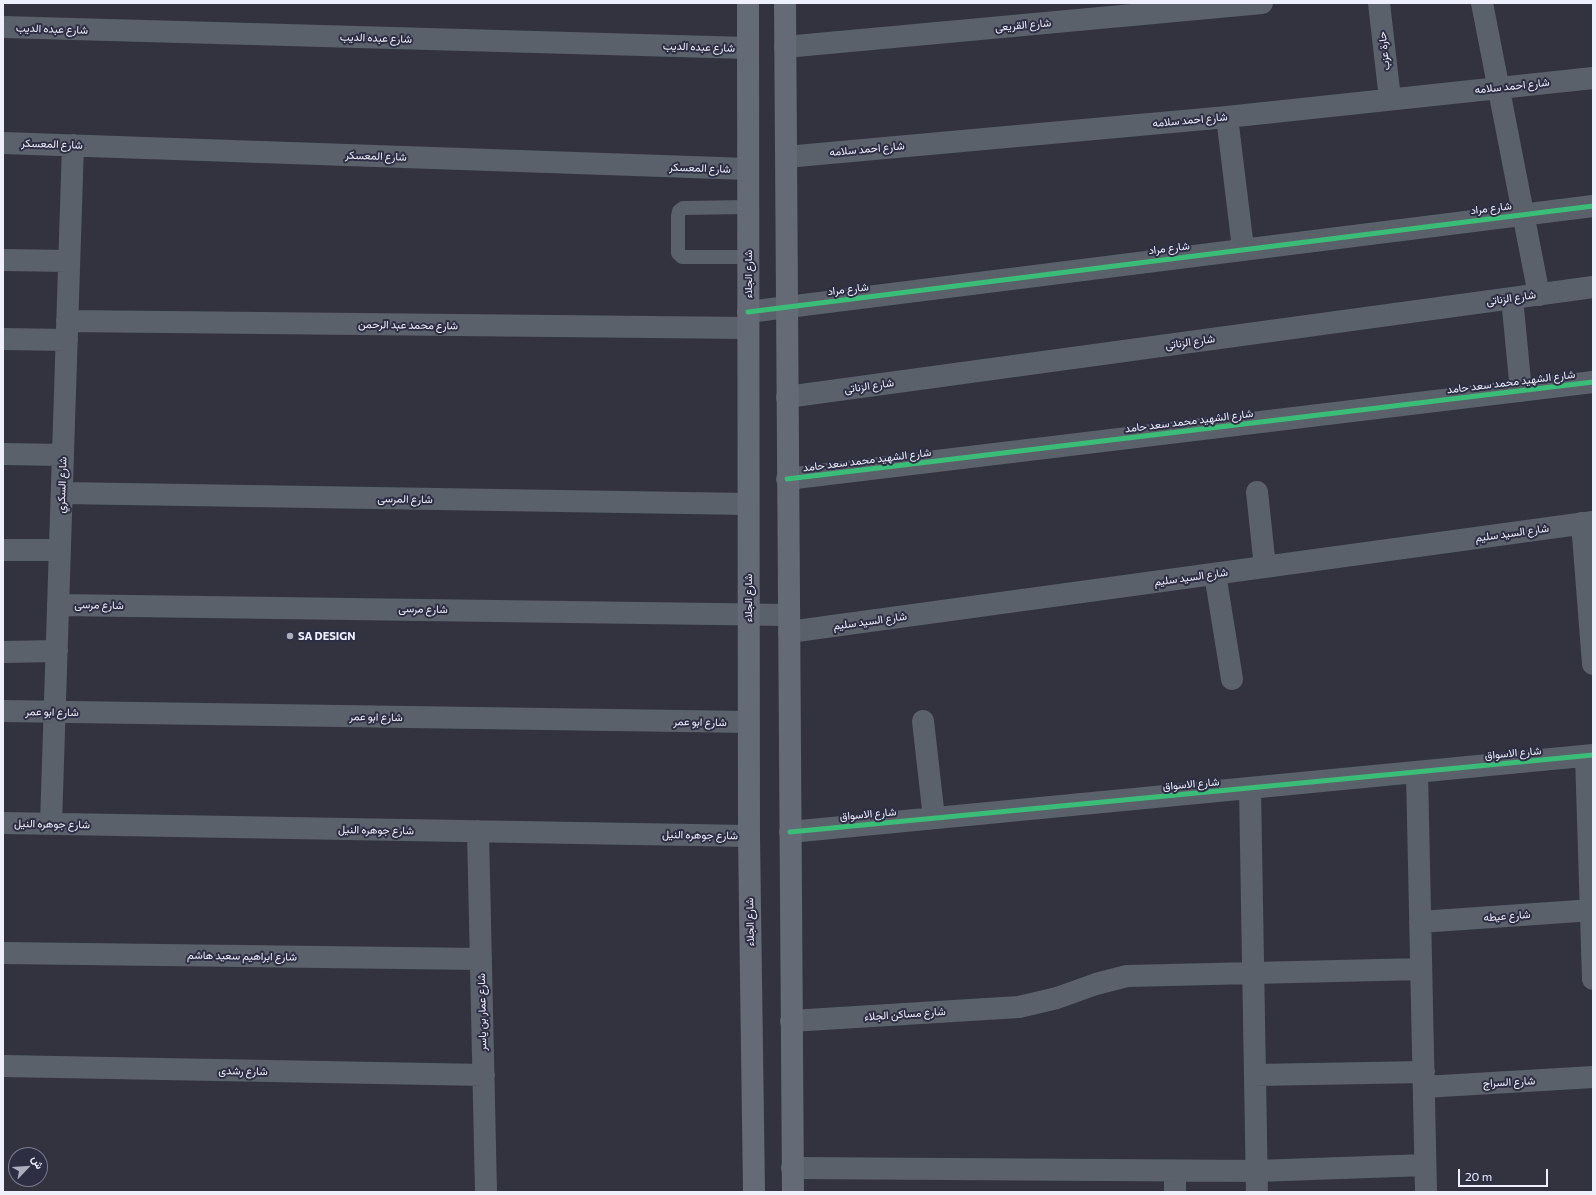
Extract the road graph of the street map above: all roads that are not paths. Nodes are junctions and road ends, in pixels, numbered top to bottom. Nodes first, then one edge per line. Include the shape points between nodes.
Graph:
1 (748, 3) edge
2 (785, 3) edge
3 (1262, 3) edge
4 (1379, 3) edge
5 (1482, 3) edge
6 (3, 27) edge
7 (785, 47) junction
8 (748, 48) junction
9 (1593, 78) edge
10 (1498, 88) junction
11 (1390, 99) junction
12 (1227, 117) junction
13 (3, 143) edge
14 (72, 145) junction
15 (786, 157) junction
16 (748, 169) junction
17 (1593, 206) edge
18 (748, 207) junction
19 (1523, 214) junction
20 (1243, 248) junction
21 (748, 256) junction
22 (3, 260) edge
23 (69, 261) junction
24 (1593, 287) edge
25 (1539, 295) junction
26 (1512, 298) junction
27 (786, 307) junction
28 (748, 320) junction
29 (67, 331) junction
30 (3, 339) edge
31 (1593, 382) edge
32 (1521, 391) junction
33 (787, 397) junction
34 (3, 454) edge
35 (63, 455) junction
36 (787, 479) junction
37 (1257, 492) dead end
38 (62, 493) junction
39 (748, 504) junction
40 (1587, 522) edge
41 (3, 550) edge
42 (60, 550) junction
43 (1265, 567) junction
44 (1215, 574) junction
45 (58, 604) junction
46 (748, 614) junction
47 (789, 623) junction
48 (3, 652) edge
49 (57, 652) junction
50 (1593, 664) edge
51 (1232, 679) dead end
52 (3, 711) edge
53 (55, 712) junction
54 (923, 721) dead end
55 (748, 722) junction
56 (1590, 755) edge
57 (1417, 772) junction
58 (1250, 788) junction
59 (934, 818) junction
60 (3, 823) edge
61 (51, 824) junction
62 (478, 832) junction
63 (790, 832) junction
64 (749, 836) junction
65 (1592, 910) edge
66 (1420, 922) junction
67 (3, 953) edge
68 (481, 959) junction
69 (1421, 969) junction
70 (1253, 973) junction
71 (1593, 979) edge
72 (791, 1021) junction
73 (3, 1066) edge
74 (484, 1075) junction
75 (1255, 1075) junction
76 (1593, 1077) edge
77 (1424, 1079) junction
78 (1426, 1165) junction
79 (792, 1168) junction
80 (1175, 1171) junction
81 (1257, 1182) edge
82 (486, 1192) edge
83 (754, 1192) edge
84 (792, 1192) edge
85 (1175, 1192) edge
86 (1426, 1192) edge

1 - 8 main road, شارع الجلاء
2 - 7 main road
3 - 7 street, شارع القريعى
4 - 11 street, حارة عزب
5 - 10 street
6 - 8 street, شارع عبده الديب
7 - 15 main road
8 - 16 main road, شارع الجلاء
9 - 10 street, شارع احمد سلامه
10 - 11 street, شارع احمد سلامه
10 - 19 street
11 - 12 street, شارع احمد سلامه
12 - 15 street, شارع احمد سلامه
12 - 20 street
13 - 14 street, شارع المعسكر
14 - 16 street, شارع المعسكر
14 - 23 street, شارع السكري
15 - 27 main road
16 - 18 main road, شارع الجلاء
17 - 19 street, شارع مراد
18 - 21 main road, شارع الجلاء
18 - 21 lane via 683,208 678,216 678,253 682,256
19 - 20 street, شارع مراد
19 - 25 street
20 - 27 street, شارع مراد
21 - 28 main road, شارع الجلاء
22 - 23 street
23 - 29 street, شارع السكري
24 - 25 street, شارع الزناتى
25 - 26 street, شارع الزناتى
26 - 32 street
26 - 33 street, شارع الزناتى
27 - 28 street, شارع مراد
27 - 33 main road
28 - 29 street, شارع محمد عبد الرحمن
28 - 39 main road, شارع الجلاء
29 - 30 street, شارع محمد عبد الرحمن
29 - 35 street, شارع السكري
31 - 32 street, شارع الشهيد محمد سعد حامد
32 - 36 street, شارع الشهيد محمد سعد حامد
33 - 36 main road
34 - 35 street
35 - 38 street, شارع السكري
36 - 47 main road
37 - 43 street
38 - 39 street, شارع المرسى
38 - 42 street, شارع السكري
39 - 46 main road, شارع الجلاء
40 - 43 street, شارع السيد سليم
40 - 50 street
41 - 42 street
42 - 45 street, شارع السكري
43 - 44 street, شارع السيد سليم
44 - 47 street, شارع السيد سليم
44 - 51 street
45 - 46 street, شارع مرسى
45 - 49 street, شارع السكري
46 - 47 street, شارع مرسى
46 - 55 main road, شارع الجلاء
47 - 63 main road
48 - 49 street
49 - 53 street, شارع السكري
52 - 53 street, شارع ابو عمر
53 - 55 street, شارع ابو عمر
53 - 61 street, شارع السكري
54 - 59 street
55 - 64 main road, شارع الجلاء
56 - 57 street, شارع الاسواق
56 - 65 street
57 - 58 street, شارع الاسواق
57 - 66 street
58 - 59 street, شارع الاسواق
58 - 70 street
59 - 63 street, شارع الاسواق
60 - 61 street, شارع جوهره النيل
61 - 62 street, شارع جوهره النيل
62 - 64 street, شارع جوهره النيل
62 - 68 street, شارع عمار بن ياسر
63 - 72 main road
64 - 83 main road, شارع الجلاء
65 - 66 street, شارع عيطه
65 - 71 street
66 - 69 street
67 - 68 street, شارع ابراهيم سعيد هاشم
68 - 74 street, شارع عمار بن ياسر
69 - 70 street, شارع مساكن الجلاء
69 - 77 street
70 - 72 street, شارع مساكن الجلاء via 1127,976 1019,1007
70 - 75 street
72 - 79 main road
73 - 74 street, شارع رشدى
74 - 82 street, شارع عمار بن ياسر
75 - 77 street, شارع السراج
75 - 81 street
76 - 77 street, شارع السراج
77 - 78 street
78 - 81 street
78 - 86 street
79 - 80 street
79 - 84 main road
80 - 81 street
80 - 85 street

